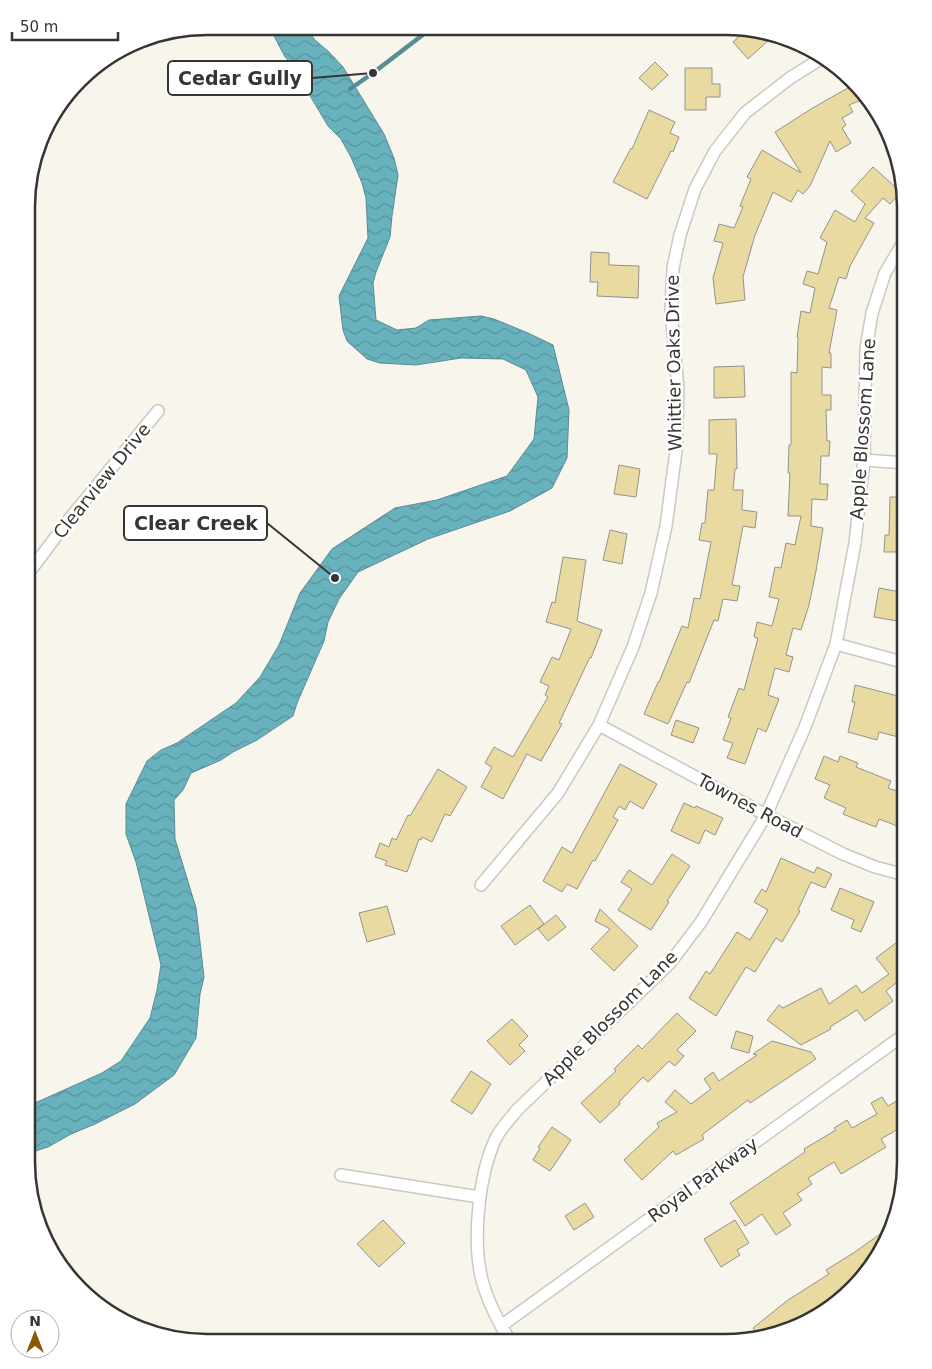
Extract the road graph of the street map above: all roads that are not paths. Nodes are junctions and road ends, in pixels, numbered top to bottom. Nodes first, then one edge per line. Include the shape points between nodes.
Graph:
1 (816, 62) edge
2 (897, 253) edge
3 (158, 411) dead end
4 (864, 460) junction
5 (897, 462) edge
6 (35, 564) edge
7 (836, 644) junction
8 (897, 661) edge
9 (600, 725) junction
10 (766, 815) junction
11 (897, 873) edge
12 (482, 886) dead end
13 (897, 1040) edge
14 (341, 1175) dead end
15 (479, 1197) junction
16 (501, 1326) junction
17 (506, 1334) edge

1 - 9 street, Whittier Oaks Drive via 745,113 715,151 695,189 680,235 673,268 671,311 678,389 676,450 666,526 651,593 633,647
2 - 4 street, Apple Blossom Lane via 885,273 872,313 866,349
3 - 6 street, Clearview Drive
4 - 5 street
4 - 7 street, Apple Blossom Lane via 855,543
7 - 8 street
7 - 10 street, Apple Blossom Lane via 805,727
9 - 10 street, Townes Road
9 - 12 street, Whittier Oaks Drive via 558,793
10 - 11 street, Townes Road via 843,854
10 - 15 street, Apple Blossom Lane via 700,922 670,963 517,1110 497,1137 485,1168
13 - 16 street, Royal Parkway
14 - 15 street
15 - 16 street, Apple Blossom Lane via 478,1253 484,1287
16 - 17 street, Apple Blossom Lane

